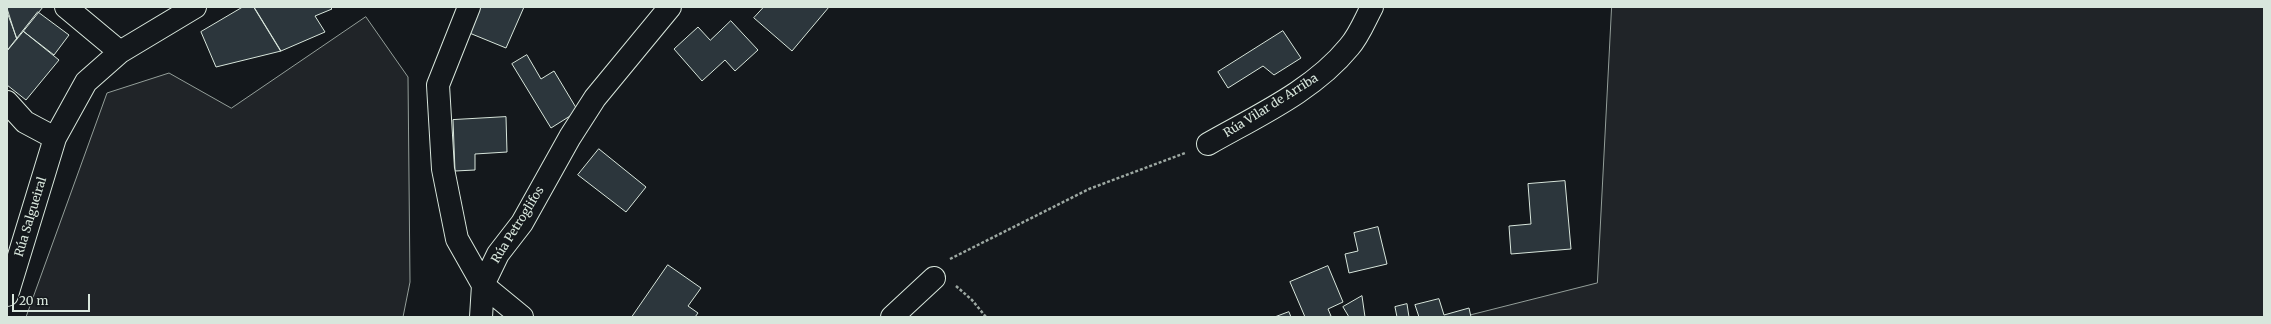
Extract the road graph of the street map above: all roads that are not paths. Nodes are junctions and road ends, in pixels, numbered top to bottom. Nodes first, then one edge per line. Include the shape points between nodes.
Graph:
1 (66, 7) edge
2 (195, 7) edge
3 (469, 7) edge
4 (670, 7) edge
5 (1372, 7) edge
6 (120, 52) junction
7 (7, 102) edge
8 (55, 138) junction
9 (1208, 144) road end
10 (934, 278) road end
11 (483, 285) junction
12 (7, 295) edge
13 (480, 317) edge
14 (522, 317) edge
15 (892, 317) edge

1 - 6 street
2 - 6 street, Rúa Salgueiral
3 - 11 street, Rúa Petroglifos via 438,85 443,169 457,239
4 - 11 street, Rúa Petroglifos via 595,98 522,223 498,254
5 - 9 street, Rúa Vilar de Arriba via 1350,47 1318,78
6 - 8 street, Rúa Salgueiral via 86,82
7 - 8 street via 25,122
8 - 12 street, Rúa Salgueiral
10 - 15 street
11 - 13 street
11 - 14 street

